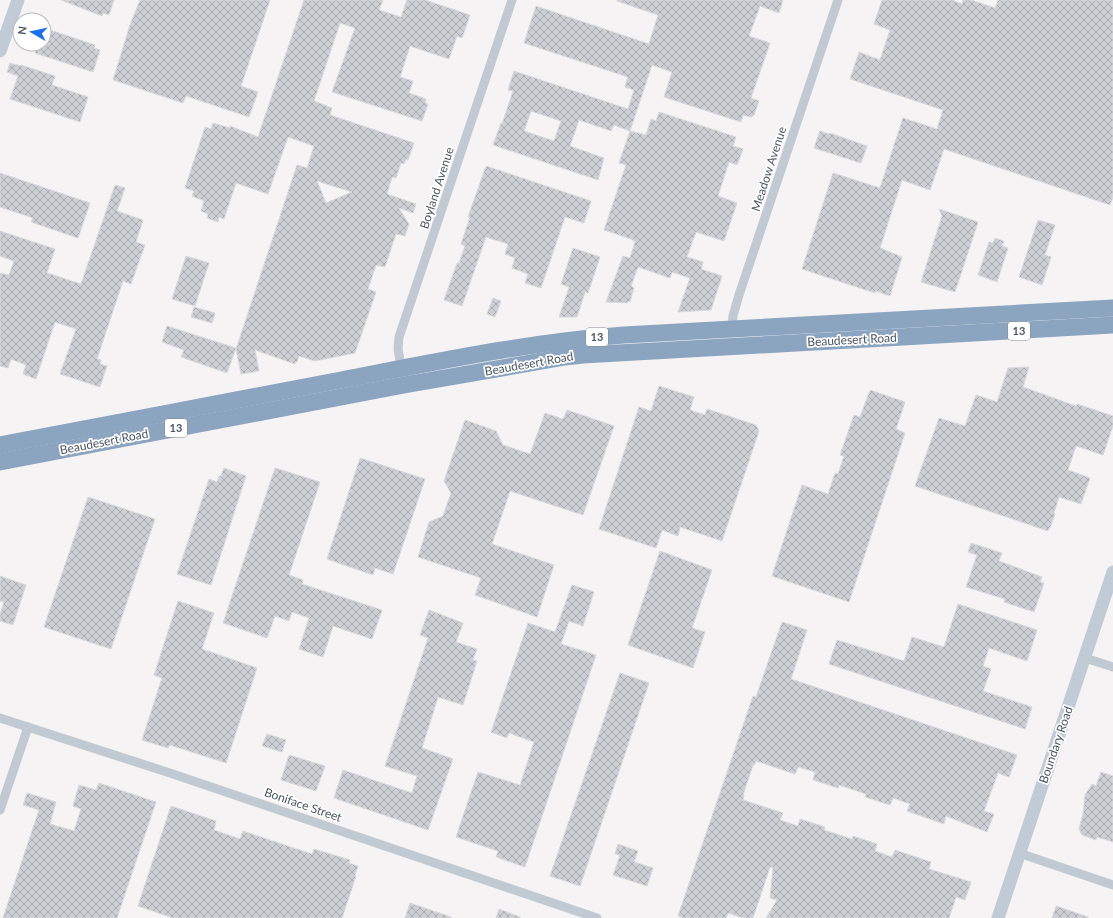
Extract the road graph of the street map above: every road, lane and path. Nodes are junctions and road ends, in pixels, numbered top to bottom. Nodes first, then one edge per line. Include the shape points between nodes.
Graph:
1 (18, 0) edge
2 (512, 0) edge
3 (838, 0) edge
4 (0, 51) edge
5 (1113, 308) edge
6 (1113, 326) edge
7 (732, 329) junction
8 (730, 346) junction
9 (403, 377) junction
10 (0, 445) edge
11 (0, 462) edge
12 (1113, 572) edge
13 (1085, 658) junction
14 (1113, 667) edge
15 (0, 718) edge
16 (28, 727) junction
17 (0, 810) edge
18 (1019, 853) junction
19 (1113, 885) edge
20 (597, 918) edge
21 (998, 918) edge

1 - 4 main road
2 - 9 street, Boyland Avenue via 399,337 398,349
3 - 7 street, Meadow Avenue via 739,295
5 - 7 highway, Beaudesert Road / 13
6 - 8 highway, Beaudesert Road / 13
7 - 8 street, Meadow Avenue
7 - 9 highway, Beaudesert Road / 13 via 624,335 538,344
8 - 9 highway, Beaudesert Road / 13 via 565,357
9 - 10 highway, Beaudesert Road / 13
9 - 11 highway, Beaudesert Road / 13
12 - 13 main road, Boundary Road
13 - 14 street
13 - 18 main road, Boundary Road
15 - 16 street, Boniface Street
16 - 17 street
16 - 20 street, Boniface Street
18 - 19 street
18 - 21 main road, Boundary Road

